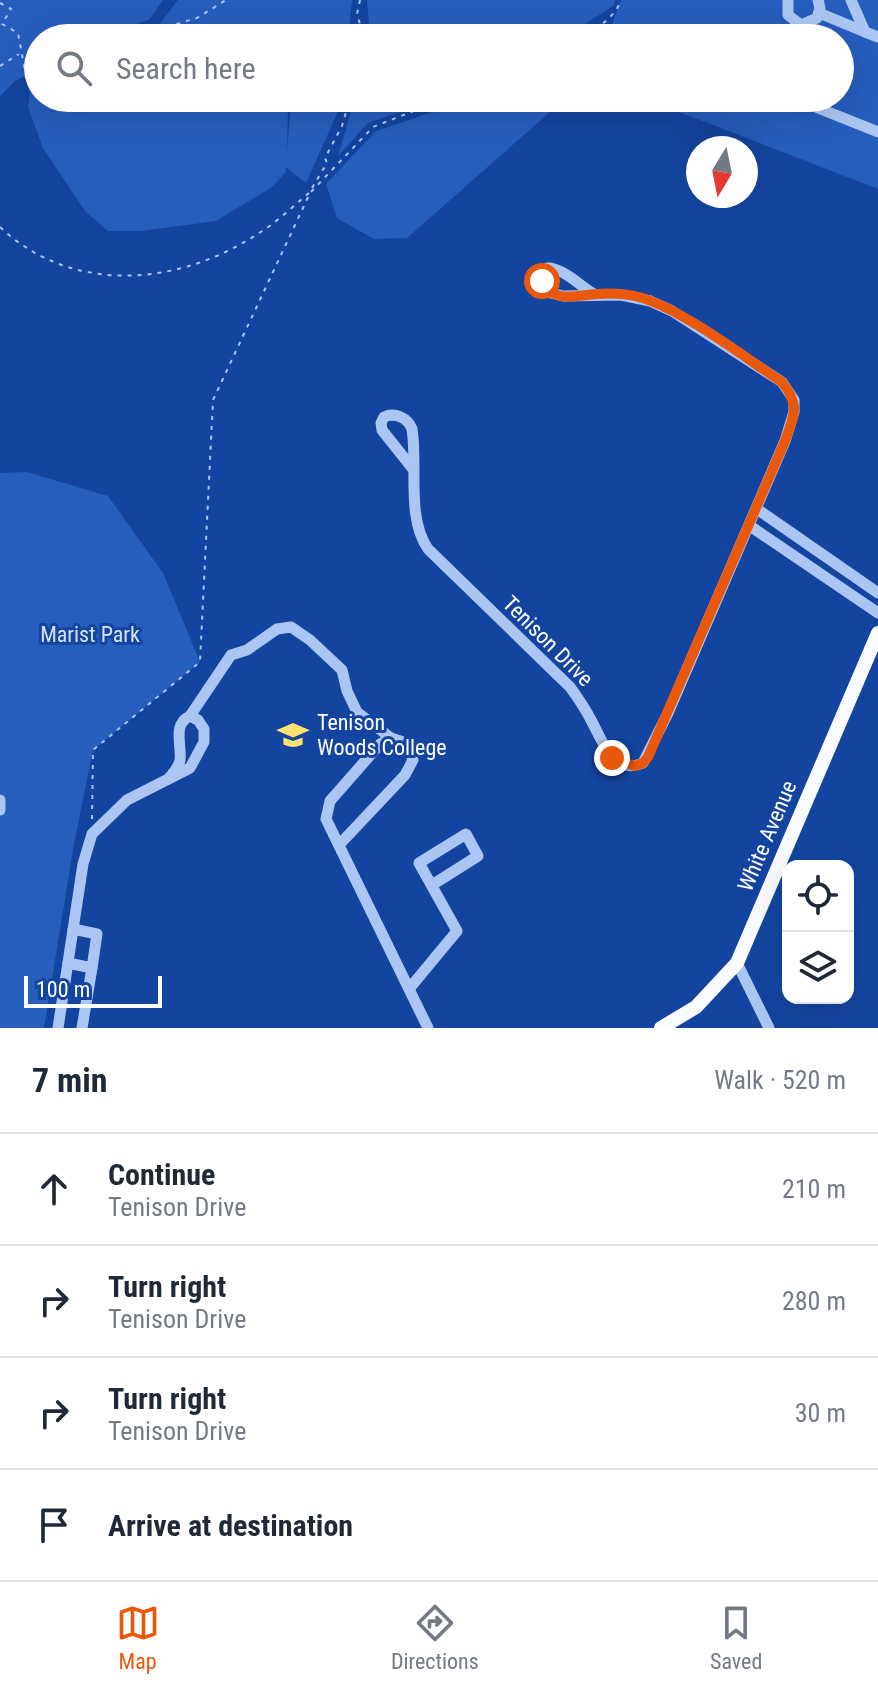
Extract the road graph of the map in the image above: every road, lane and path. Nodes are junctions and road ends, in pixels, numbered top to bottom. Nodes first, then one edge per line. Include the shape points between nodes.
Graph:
1 (226, 0) edge
2 (360, 0) edge
3 (621, 0) edge
4 (788, 0) edge
5 (818, 0) edge
6 (851, 0) edge
7 (0, 3) edge
8 (819, 13) junction
9 (796, 23) joint
10 (177, 24) edge
11 (360, 24) edge
12 (600, 24) edge
13 (846, 24) edge
14 (854, 27) edge
15 (865, 32) junction
16 (878, 37) edge
17 (20, 54) junction
18 (0, 66) edge
19 (24, 68) edge
20 (346, 112) edge
21 (411, 112) edge
22 (828, 112) edge
23 (878, 132) edge
24 (310, 193) junction
25 (0, 227) edge
26 (594, 294) dead end
27 (413, 469) junction
28 (757, 509) junction
29 (750, 526) junction
30 (878, 593) edge
31 (878, 613) edge
32 (878, 633) edge
33 (190, 716) junction
34 (391, 738) junction
35 (169, 778) junction
36 (0, 800) edge
37 (0, 810) edge
38 (92, 834) junction
39 (339, 845) junction
40 (432, 885) junction
41 (73, 929) junction
42 (68, 963) junction
43 (737, 963) junction
44 (92, 968) junction
45 (409, 989) junction
46 (58, 1028) edge
47 (82, 1028) edge
48 (428, 1028) edge
49 (661, 1028) edge
50 (769, 1028) edge

1 - 10 path
2 - 11 path
3 - 12 path
4 - 9 street via 788,15
5 - 8 street
6 - 15 street
7 - 17 path via 11,9 2,24 18,33
8 - 9 street via 812,22
8 - 13 street
14 - 15 street
15 - 16 street
17 - 18 path
17 - 19 path
20 - 24 path
21 - 24 path via 373,127
22 - 23 street
24 - 25 path via 256,236 192,267 153,274 116,276 56,265
24 - 38 path via 213,400 200,662 93,750
26 - 28 street, Tenison Drive via 636,296 672,311 790,392 791,423
27 - 27 street, Tenison Drive via 382,430 384,417 394,415 410,424
27 - 29 street, Tenison Drive via 417,519 428,549 570,687 608,752 627,765 648,757
28 - 29 street, Tenison Drive
28 - 30 street
29 - 31 street
32 - 43 main road, White Avenue
33 - 34 street via 231,655 277,629 291,627 342,670 357,712
33 - 35 street via 179,726 180,764
33 - 35 street via 204,729 204,742 190,768
34 - 39 street via 330,801 326,819
34 - 39 street via 406,743 413,760
35 - 38 street via 127,800
36 - 37 street
38 - 41 street
39 - 45 street
40 - 40 street via 419,863 466,834 478,856
40 - 45 street via 457,931
41 - 42 street
41 - 44 street via 97,934
42 - 44 street
42 - 46 street
43 - 49 main road, White Avenue via 696,1007
43 - 50 street
44 - 47 street
45 - 48 street

